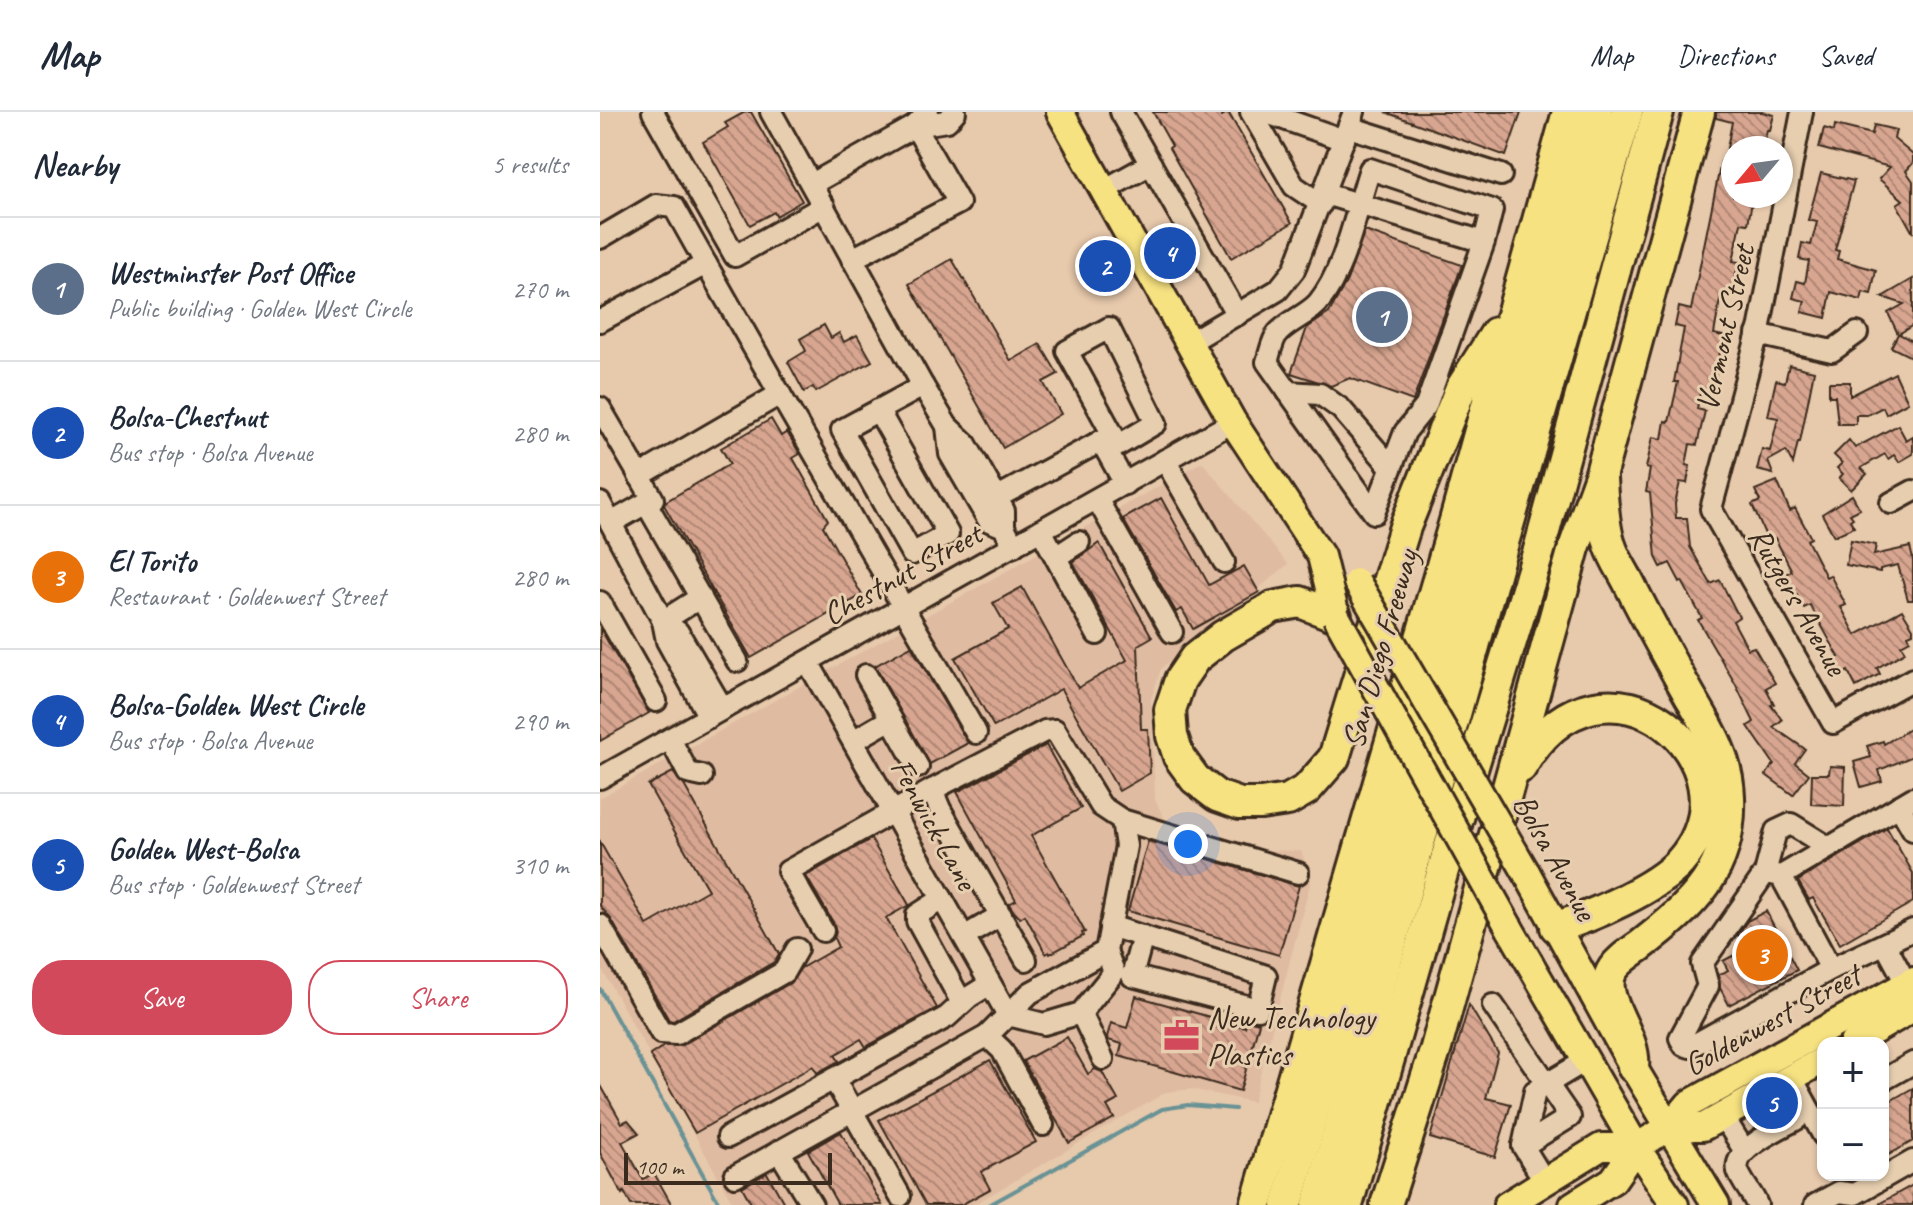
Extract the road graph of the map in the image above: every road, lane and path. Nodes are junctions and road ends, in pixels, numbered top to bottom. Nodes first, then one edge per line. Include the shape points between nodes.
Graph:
1 (653, 112) edge
2 (771, 112) edge
3 (955, 112) edge
4 (1060, 112) edge
5 (1121, 112) edge
6 (1251, 112) edge
7 (1264, 112) edge
8 (1568, 112) edge
9 (1597, 112) edge
10 (1627, 112) edge
11 (1658, 112) edge
12 (1699, 112) edge
13 (1802, 112) edge
14 (922, 119) edge
15 (1349, 126) edge
16 (1151, 164) junction
17 (1501, 175) dead end
18 (812, 184) junction
19 (1104, 190) junction
20 (1323, 199) junction
21 (1358, 204) junction
22 (824, 206) junction
23 (600, 238) edge
24 (1484, 242) junction
25 (852, 259) junction
26 (706, 264) junction
27 (1258, 302) junction
28 (1512, 308) junction
29 (1237, 315) junction
30 (600, 321) edge
31 (1857, 333) dead end
32 (1276, 334) junction
33 (1757, 334) junction
34 (1190, 342) junction
35 (923, 386) junction
36 (1288, 392) junction
37 (780, 394) junction
38 (600, 408) edge
39 (878, 410) junction
40 (1510, 417) junction
41 (1233, 422) junction
42 (947, 426) junction
43 (1104, 446) junction
44 (1165, 460) junction
45 (1391, 467) junction
46 (1601, 473) junction
47 (639, 476) junction
48 (1125, 484) junction
49 (1913, 491) edge
50 (996, 498) junction
51 (1097, 499) junction
52 (646, 503) junction
53 (1891, 503) dead end
54 (1711, 509) joint
55 (605, 516) edge
56 (1455, 521) junction
57 (1004, 527) junction
58 (1041, 530) junction
59 (1079, 542) dead end
60 (1014, 546) junction
61 (1321, 556) junction
62 (1056, 557) junction
63 (1224, 562) dead end
64 (701, 597) junction
65 (600, 602) edge
66 (902, 609) junction
67 (1336, 616) junction
68 (663, 621) junction
69 (1172, 632) dead end
70 (1097, 634) dead end
71 (737, 661) dead end
72 (808, 662) junction
73 (866, 675) dead end
74 (1913, 679) edge
75 (656, 701) dead end
76 (716, 713) junction
77 (891, 719) junction
78 (976, 733) dead end
79 (670, 739) junction
80 (853, 741) junction
81 (918, 767) dead end
82 (702, 776) dead end
83 (600, 778) edge
84 (932, 790) junction
85 (1507, 793) junction
86 (1906, 802) edge
87 (892, 811) junction
88 (1122, 820) junction
89 (1913, 830) edge
90 (1828, 847) junction
91 (1298, 873) dead end
92 (1773, 874) junction
93 (942, 899) junction
94 (1001, 915) junction
95 (600, 925) edge
96 (1110, 926) junction
97 (1556, 927) junction
98 (823, 931) dead end
99 (1143, 936) junction
100 (964, 937) junction
101 (1911, 939) edge
102 (1885, 944) junction
103 (797, 949) dead end
104 (1106, 951) junction
105 (1026, 960) dead end
106 (1831, 969) junction
107 (1123, 974) junction
108 (990, 984) junction
109 (1912, 992) edge
110 (962, 1003) junction
111 (1493, 1005) dead end
112 (1081, 1013) junction
113 (1008, 1015) junction
114 (987, 1036) junction
115 (1860, 1037) edge
116 (1103, 1059) dead end
117 (1585, 1061) junction
118 (1817, 1063) edge
119 (1913, 1063) edge
120 (1633, 1067) junction
121 (1354, 1074) junction
122 (1889, 1077) edge
123 (834, 1079) junction
124 (1785, 1082) junction
125 (1547, 1084) junction
126 (853, 1110) junction
127 (1723, 1116) junction
128 (1817, 1119) edge
129 (1043, 1125) dead end
130 (1670, 1127) junction
131 (728, 1137) dead end
132 (1523, 1146) junction
133 (1636, 1147) junction
134 (1744, 1150) junction
135 (779, 1151) junction
136 (1913, 1161) edge
137 (735, 1176) dead end
138 (1848, 1181) edge
139 (1545, 1182) junction
140 (900, 1196) dead end
141 (1858, 1199) edge
142 (812, 1205) edge
143 (1256, 1205) edge
144 (1287, 1205) edge
145 (1318, 1205) edge
146 (1338, 1205) edge
147 (1347, 1205) edge
148 (1386, 1205) edge
149 (1507, 1205) edge
150 (1573, 1205) edge
151 (1675, 1205) edge
152 (1716, 1205) edge
153 (1757, 1205) edge
154 (1815, 1205) edge

1 - 22 street via 735,256
2 - 18 street
3 - 14 street via 947,121
4 - 19 main road, Bolsa Avenue
5 - 16 street
6 - 20 street via 1294,186
7 - 15 street
8 - 28 highway, San Diego Freeway
9 - 40 highway
10 - 121 highway
11 - 147 highway via 1539,550
12 - 46 highway
13 - 33 street, Vermont Street
14 - 18 street
14 - 25 street via 959,203
15 - 17 street
15 - 20 street
16 - 19 street
16 - 29 street
18 - 22 street
19 - 34 main road, Bolsa Avenue
20 - 21 street
20 - 27 street via 1294,270 1278,290
21 - 24 street
21 - 24 street via 1370,169 1492,210
21 - 32 street via 1334,277 1317,304
22 - 25 street
23 - 26 street via 656,205 674,207
24 - 45 street via 1426,406 1405,432
25 - 35 street
26 - 30 street
26 - 37 street
27 - 29 street
27 - 32 street
28 - 56 highway, San Diego Freeway
28 - 67 highway via 1460,390 1405,527 1334,758 1307,789 1288,800 1240,804 1217,796 1195,779 1172,736 1170,710 1180,680 1195,658 1223,636 1273,607 1300,602
29 - 34 street
31 - 33 street via 1832,351
32 - 36 street via 1267,362
33 - 54 street, Vermont Street
34 - 41 main road, Bolsa Avenue
35 - 39 street
35 - 42 street
36 - 45 street via 1317,393 1341,409
36 - 45 street via 1374,513
37 - 47 street
37 - 66 street
38 - 47 street
39 - 39 street via 842,430 912,554 948,534
40 - 56 highway via 1481,482
40 - 144 highway
41 - 44 street, Chestnut Street
41 - 61 main road, Bolsa Avenue
42 - 50 street via 966,444
42 - 57 street via 950,454 989,521
43 - 43 street via 1113,435 1067,351 1109,328 1156,423
43 - 48 street
43 - 50 street
44 - 48 street, Chestnut Street
44 - 63 street
46 - 85 highway via 1565,578
46 - 120 highway via 1609,544 1714,735 1729,795 1724,849 1706,887 1609,976 1609,992 1634,1053
47 - 52 street via 653,499
48 - 51 street, Chestnut Street
49 - 53 street
50 - 57 street via 1004,511
51 - 58 street, Chestnut Street
51 - 69 street
52 - 55 street
52 - 64 street
54 - 74 street, Rutgers Avenue via 1833,723
55 - 68 street
56 - 143 highway, San Diego Freeway
57 - 60 street
58 - 60 street, Chestnut Street
58 - 62 street
59 - 62 street
60 - 66 street, Chestnut Street
61 - 67 main road, Bolsa Avenue
61 - 97 main road, Bolsa Avenue, bridge via 1357,582
62 - 70 street
64 - 68 street
64 - 71 street
65 - 75 street
66 - 72 street, Chestnut Street
66 - 78 street
67 - 117 main road, Bolsa Avenue, bridge
68 - 76 street via 678,632
72 - 76 street, Chestnut Street
72 - 80 street, Fenwick Lane
73 - 77 street
76 - 79 street, Chestnut Street
77 - 80 street
77 - 81 street
79 - 82 street via 688,773
79 - 83 street, Chestnut Street
80 - 87 street, Fenwick Lane
84 - 87 street
84 - 88 street via 1055,730 1101,806
84 - 94 street
85 - 97 highway via 1543,735 1589,707 1632,709 1662,721 1696,761 1705,802 1696,837 1680,862 1656,882
85 - 148 highway
86 - 89 street
86 - 90 street
87 - 93 street, Fenwick Lane
87 - 98 street via 788,871
88 - 91 street
88 - 96 street via 1126,846
90 - 92 street
90 - 92 street via 1791,824 1782,826 1776,831
92 - 106 street
92 - 106 street via 1702,964 1708,986 1680,1038 1684,1045 1690,1047
93 - 100 street, Fenwick Lane
93 - 110 street via 921,911 917,921
94 - 100 street
94 - 105 street
95 - 103 street via 661,1033 676,1034 784,972
96 - 99 street
96 - 104 street
97 - 120 main road, Bolsa Avenue
99 - 107 street
99 - 107 street via 1266,976 1258,1009
100 - 108 street, Fenwick Lane
101 - 102 street
102 - 106 street
102 - 109 street
104 - 107 street
104 - 113 street via 1030,993
107 - 112 street
108 - 110 street
108 - 113 street, Fenwick Lane
109 - 115 main road, Goldenwest Street
109 - 130 main road, Goldenwest Street via 1689,1104
110 - 123 street via 947,1017
111 - 125 street
112 - 113 street via 1044,1024
112 - 116 street
113 - 114 street
114 - 126 street
114 - 129 street via 1002,1050
117 - 125 street
117 - 133 main road, Bolsa Avenue
118 - 124 main road, Goldenwest Street
119 - 122 street
120 - 130 main road, Bolsa Avenue
121 - 145 highway
121 - 146 highway
123 - 126 street
123 - 131 street
124 - 127 main road, Goldenwest Street
124 - 128 street
124 - 134 street via 1797,1119
125 - 132 street via 1535,1091
125 - 132 street via 1570,1117
126 - 135 street
126 - 140 street
127 - 130 main road, Goldenwest Street via 1703,1127
127 - 134 street
130 - 133 main road, Goldenwest Street
130 - 152 main road, Bolsa Avenue
132 - 139 street
133 - 139 main road, Goldenwest Street via 1601,1147
133 - 150 main road, Goldenwest Street via 1613,1180
133 - 151 main road, Bolsa Avenue
134 - 153 street via 1739,1172
135 - 137 street
135 - 142 street
136 - 141 street
138 - 141 street
139 - 149 main road, Goldenwest Street
141 - 154 street via 1839,1192

